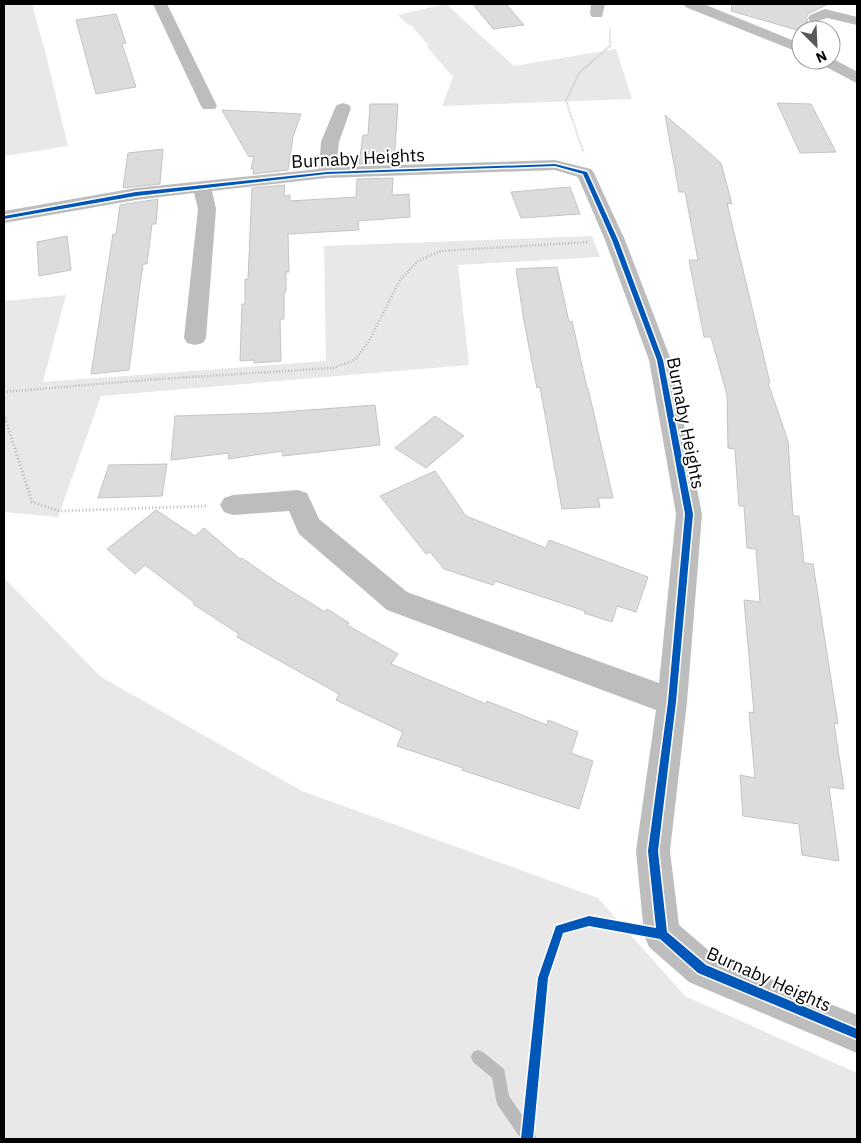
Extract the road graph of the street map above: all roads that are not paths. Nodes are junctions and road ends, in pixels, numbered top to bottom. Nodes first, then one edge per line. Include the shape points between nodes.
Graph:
1 (160, 4) edge
2 (691, 4) edge
3 (815, 18) dead end
4 (857, 21) edge
5 (791, 45) edge
6 (841, 69) edge
7 (857, 78) edge
8 (208, 106) dead end
9 (343, 108) dead end
10 (327, 173) junction
11 (201, 186) junction
12 (4, 216) edge
13 (195, 338) dead end
14 (233, 505) road end
15 (672, 702) junction
16 (857, 1034) edge

1 - 8 street
2 - 5 street
3 - 4 street via 825,13
6 - 7 street
9 - 10 street, Burnaby Heights via 330,142
10 - 11 street, Burnaby Heights
10 - 15 street, Burnaby Heights via 555,165 584,173 615,240 660,360 689,514
11 - 12 street, Burnaby Heights
11 - 13 street via 207,209
14 - 15 street via 298,500 308,526 397,601
15 - 16 street, Burnaby Heights via 653,851 662,934 702,969

